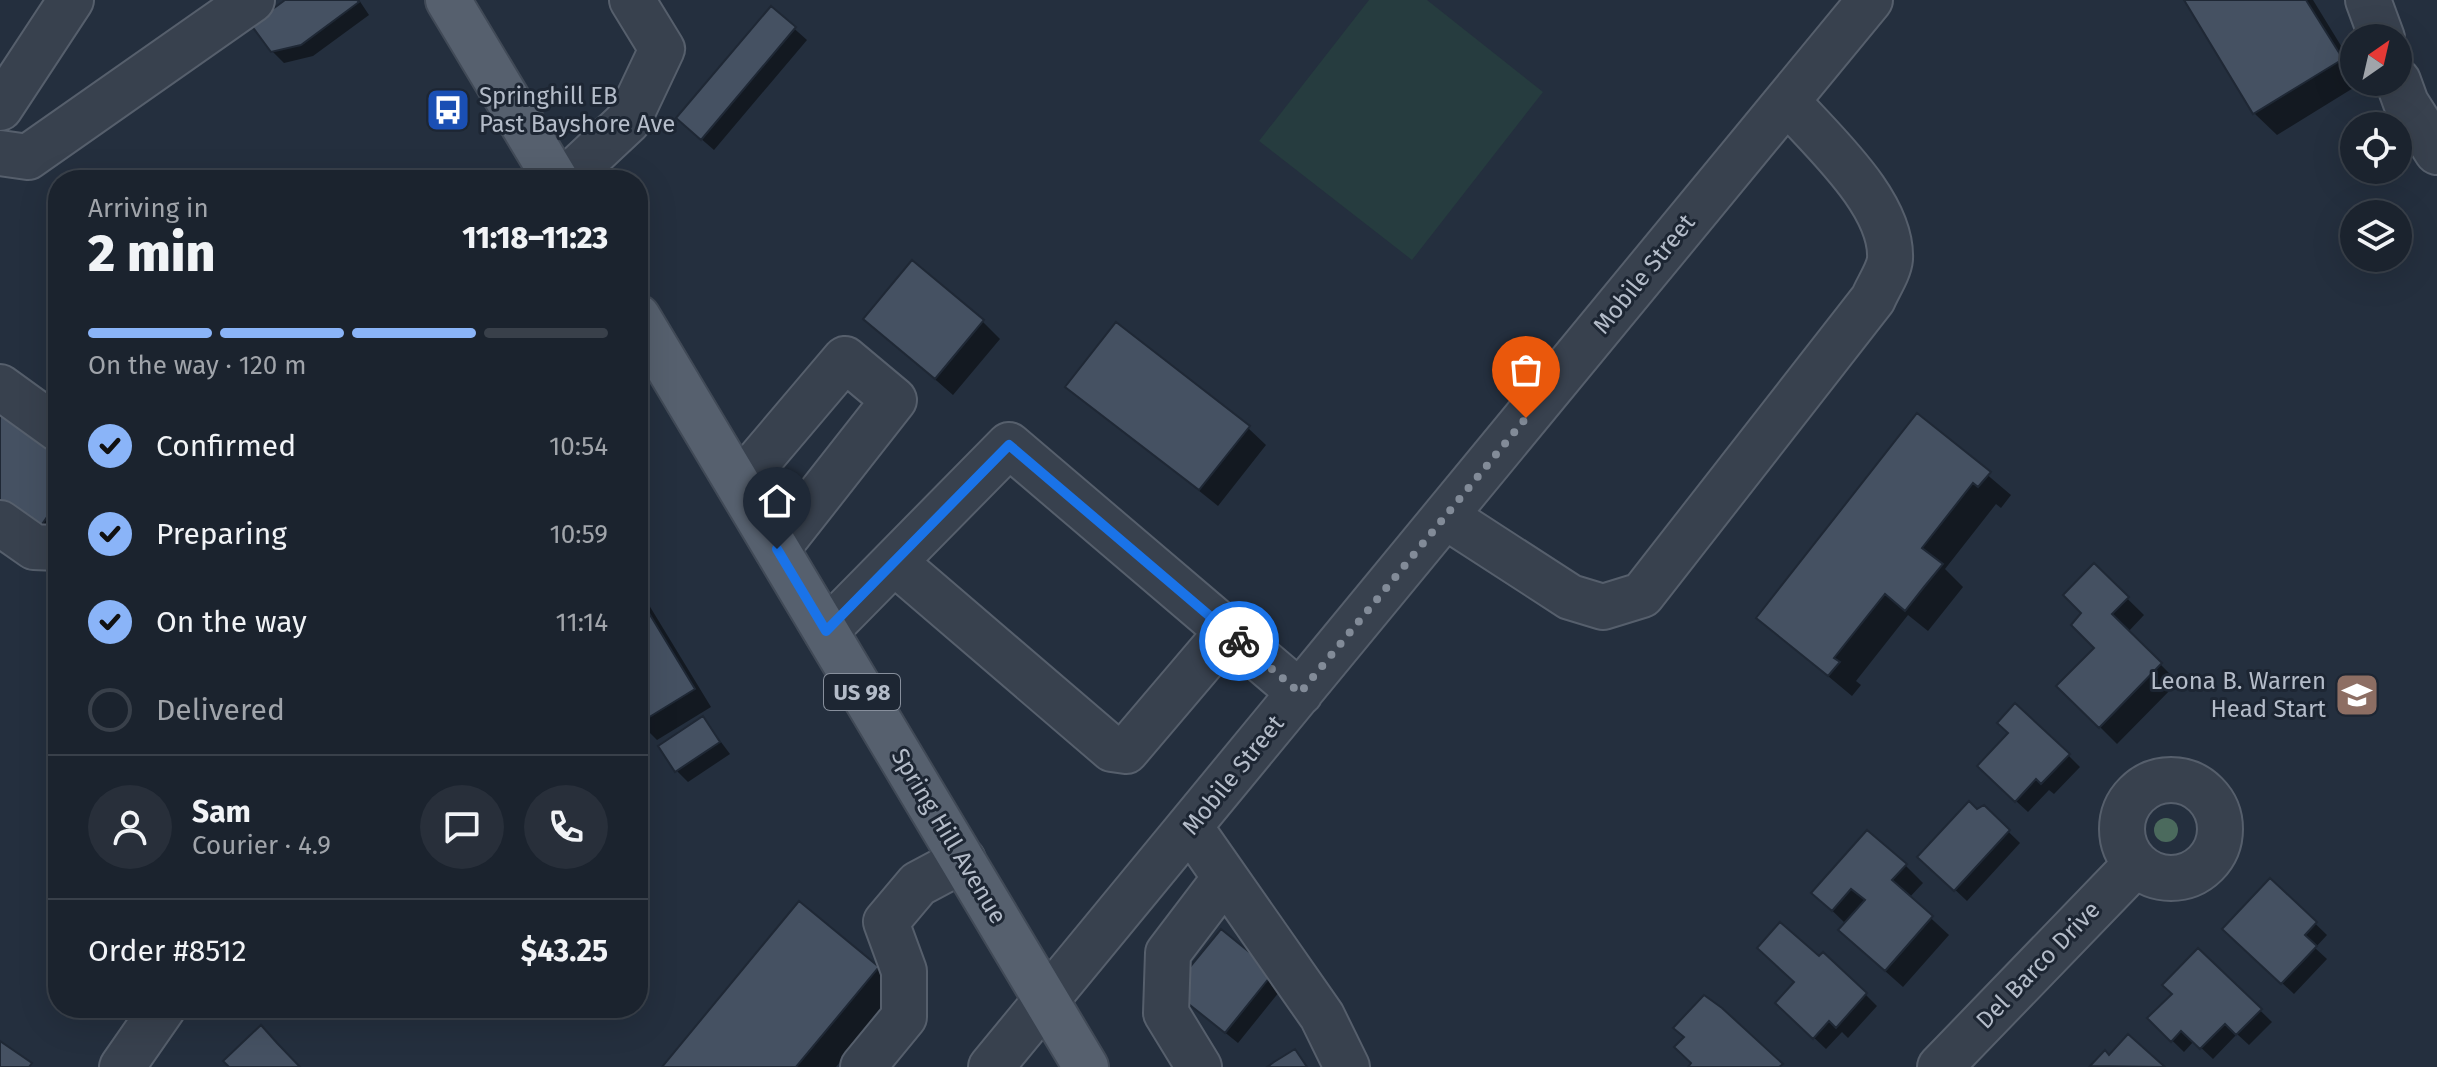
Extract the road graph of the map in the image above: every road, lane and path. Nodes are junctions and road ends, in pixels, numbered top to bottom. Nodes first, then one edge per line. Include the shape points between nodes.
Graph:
1 (71, 0) edge
2 (252, 0) edge
3 (448, 0) edge
4 (632, 0) edge
5 (1870, 0) edge
6 (2368, 0) edge
7 (2377, 24) edge
8 (2403, 96) edge
9 (1787, 101) junction
10 (0, 108) edge
11 (2437, 152) edge
12 (0, 153) edge
13 (550, 170) edge
14 (576, 170) edge
15 (648, 337) edge
16 (0, 387) edge
17 (48, 422) edge
18 (739, 484) junction
19 (1445, 516) junction
20 (0, 523) edge
21 (48, 548) edge
22 (777, 549) junction
23 (894, 562) junction
24 (826, 631) junction
25 (1228, 631) junction
26 (1300, 693) junction
27 (1190, 827) junction
28 (963, 860) junction
29 (2136, 864) dead end
30 (1225, 878) junction
31 (1047, 1000) junction
32 (156, 1018) edge
33 (122, 1067) edge
34 (863, 1067) edge
35 (991, 1067) edge
36 (1086, 1067) edge
37 (1199, 1067) edge
38 (1347, 1067) edge
39 (1940, 1067) edge

1 - 10 street
2 - 12 street via 28,157
3 - 13 main road
4 - 14 street via 662,49 628,121
5 - 9 street, Mobile Street
6 - 7 street
8 - 11 street
9 - 19 street, Mobile Street
9 - 19 street via 1857,181 1884,221 1890,260 1873,299 1642,595 1603,607 1570,597
15 - 18 main road, Spring Hill Avenue / US 98
16 - 17 street
18 - 22 main road, Spring Hill Avenue / US 98
18 - 22 street via 845,359 894,400
19 - 26 street, Mobile Street
20 - 21 street via 34,547
22 - 24 main road, Spring Hill Avenue / US 98
23 - 24 street
23 - 25 street via 1009,445
23 - 25 street via 1112,749 1126,751
24 - 28 main road, Spring Hill Avenue / US 98
25 - 26 street
26 - 27 street, Mobile Street
27 - 30 street
27 - 31 street, Mobile Street
28 - 31 main road, Spring Hill Avenue / US 98
28 - 34 street via 918,884 886,922 904,971 904,1017
29 - 39 street, Del Barco Drive
30 - 37 street via 1168,953 1166,1013
30 - 38 street via 1322,1016
31 - 35 street, Mobile Street
31 - 36 main road, Spring Hill Avenue / US 98
32 - 33 street

